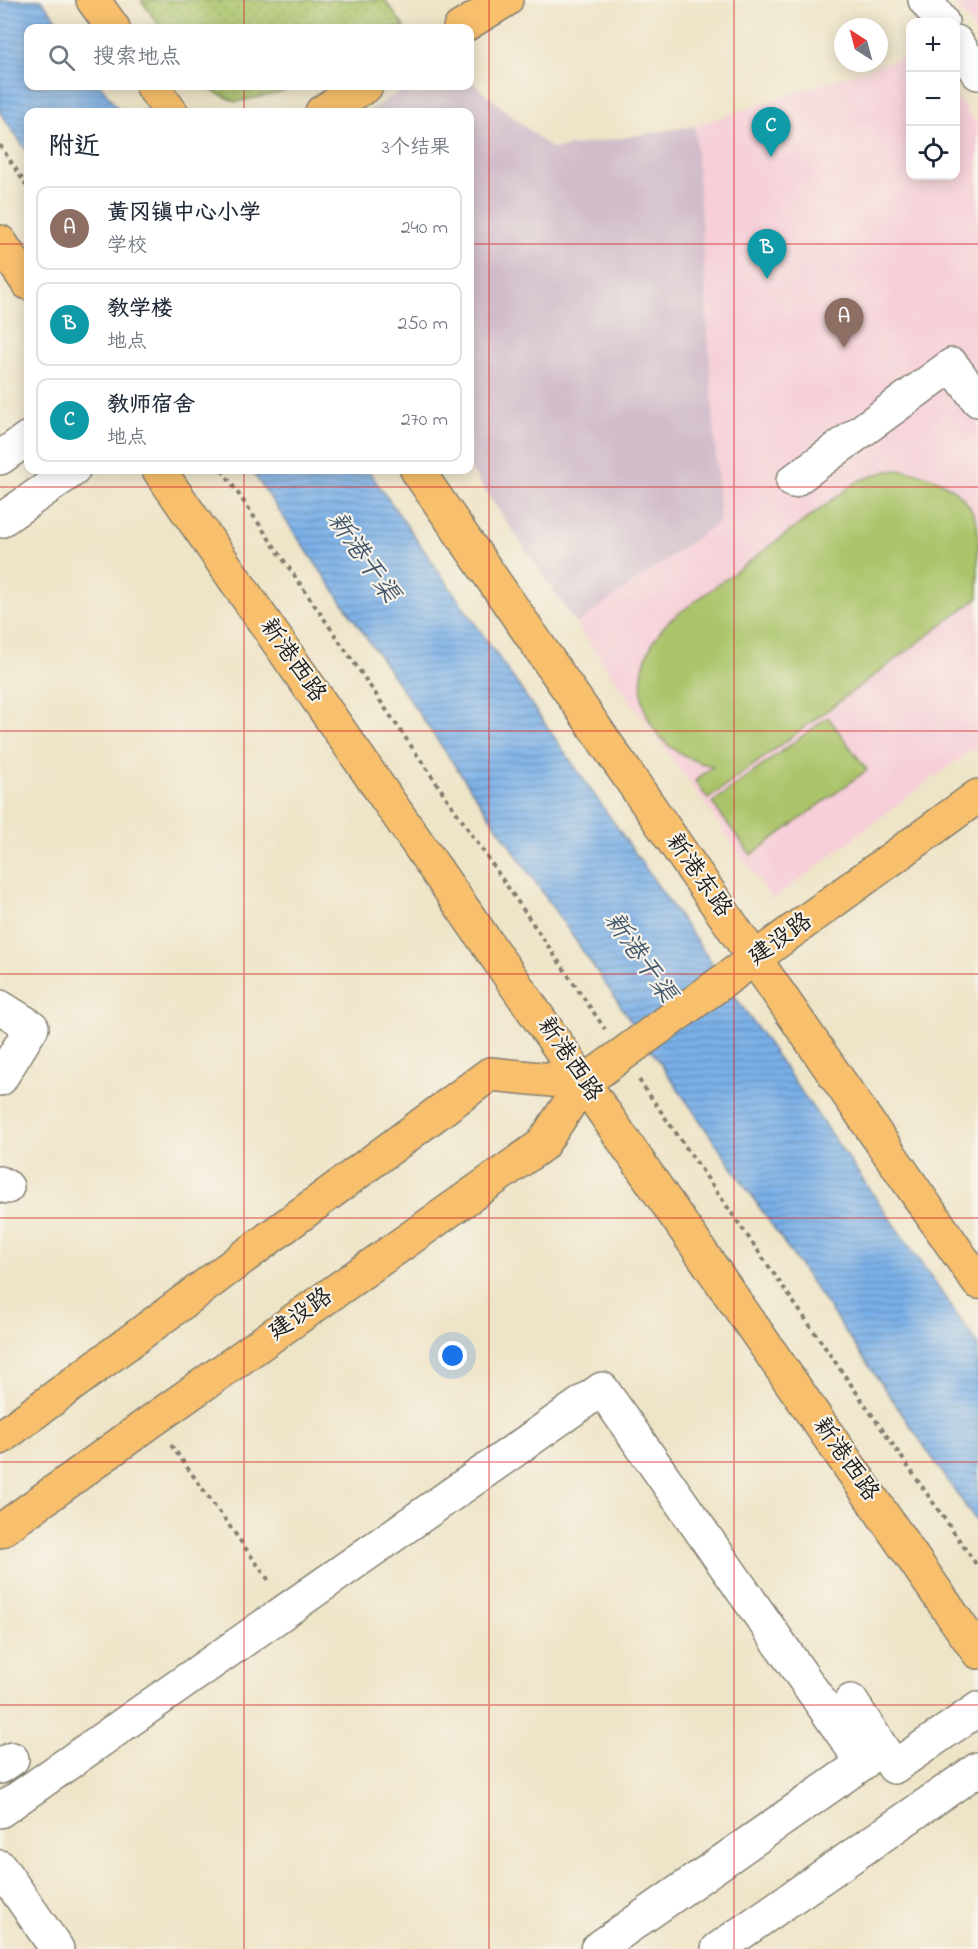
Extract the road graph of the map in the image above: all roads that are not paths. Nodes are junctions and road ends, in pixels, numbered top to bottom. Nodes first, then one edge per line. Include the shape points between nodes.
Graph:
1 (93, 0) edge
2 (506, 0) edge
3 (926, 0) edge
4 (939, 18) edge
5 (110, 24) edge
6 (467, 24) edge
7 (960, 48) edge
8 (978, 73) edge
9 (155, 90) edge
10 (359, 90) edge
11 (168, 108) edge
12 (329, 108) edge
13 (0, 242) edge
14 (24, 277) edge
15 (978, 400) edge
16 (24, 441) edge
17 (0, 458) edge
18 (67, 474) edge
19 (162, 474) edge
20 (420, 474) edge
21 (793, 481) dead end
22 (0, 521) edge
23 (978, 796) edge
24 (754, 958) junction
25 (0, 1007) edge
26 (0, 1079) edge
27 (584, 1083) junction
28 (978, 1282) edge
29 (0, 1438) edge
30 (0, 1531) edge
31 (978, 1652) edge
32 (851, 1701) dead end
33 (978, 1709) edge
34 (879, 1765) junction
35 (978, 1769) edge
36 (0, 1810) edge
37 (0, 1868) edge
38 (57, 1949) edge
39 (597, 1949) edge
40 (718, 1949) edge

1 - 5 main road
2 - 6 main road
3 - 4 street
7 - 8 street
9 - 11 main road
10 - 12 main road
13 - 14 main road
15 - 21 street via 952,365
16 - 17 street
18 - 22 street
19 - 27 main road, 新港西路
20 - 24 main road, 新港东路
23 - 24 main road, 建设路
24 - 27 main road, 建设路
24 - 28 main road, 新港东路
25 - 26 street via 32,1027
27 - 29 main road via 490,1074
27 - 30 main road, 建设路 via 542,1145
27 - 31 main road, 新港西路
32 - 34 street
33 - 34 street
34 - 36 street via 602,1389
34 - 39 street
35 - 40 street
37 - 38 street

